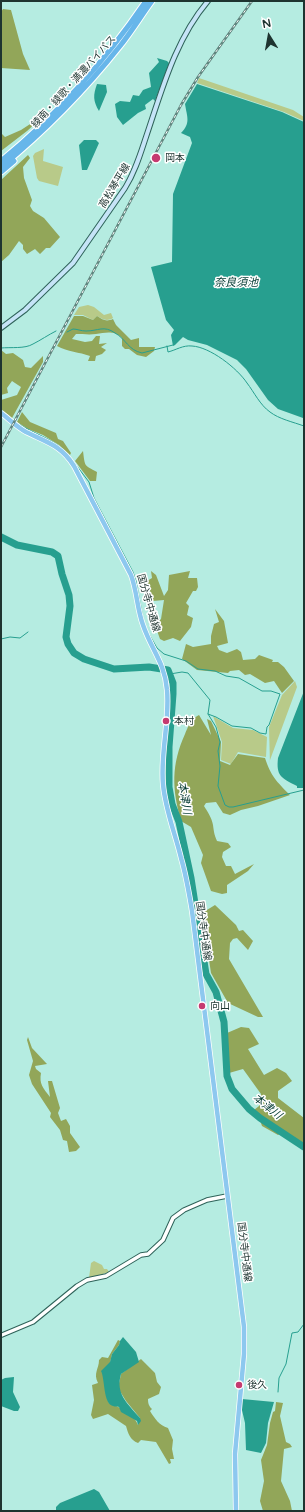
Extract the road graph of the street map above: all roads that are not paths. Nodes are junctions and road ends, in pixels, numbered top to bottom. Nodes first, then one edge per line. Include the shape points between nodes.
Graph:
1 (146, 1) edge
2 (152, 1) edge
3 (208, 1) edge
4 (38, 133) junction
5 (1, 157) edge
6 (1, 161) edge
7 (1, 167) edge
8 (1, 172) edge
9 (1, 328) edge
10 (1, 413) edge
11 (227, 1196) junction
12 (2, 1335) edge
13 (236, 1511) edge

1 - 4 highway, 綾南・綾歌・満濃バイパス via 88,77
2 - 4 highway, 綾南・綾歌・満濃バイパス via 107,61 59,115
3 - 9 main road, 高松琴平線 via 188,27 177,50 132,177 73,263 25,310
4 - 5 highway
4 - 6 highway, 綾南・綾歌・満濃バイパス
4 - 7 highway, 綾南・綾歌・満濃バイパス
4 - 8 highway via 18,157
10 - 11 main road, 国分寺中通線 via 18,427 57,447 74,466 131,575 143,626 165,673 168,696 163,785 192,911
11 - 12 street via 207,1200 184,1210 173,1218 163,1240 148,1254 141,1255 106,1276 87,1280 33,1322
11 - 13 main road, 国分寺中通線 via 244,1335 235,1454

